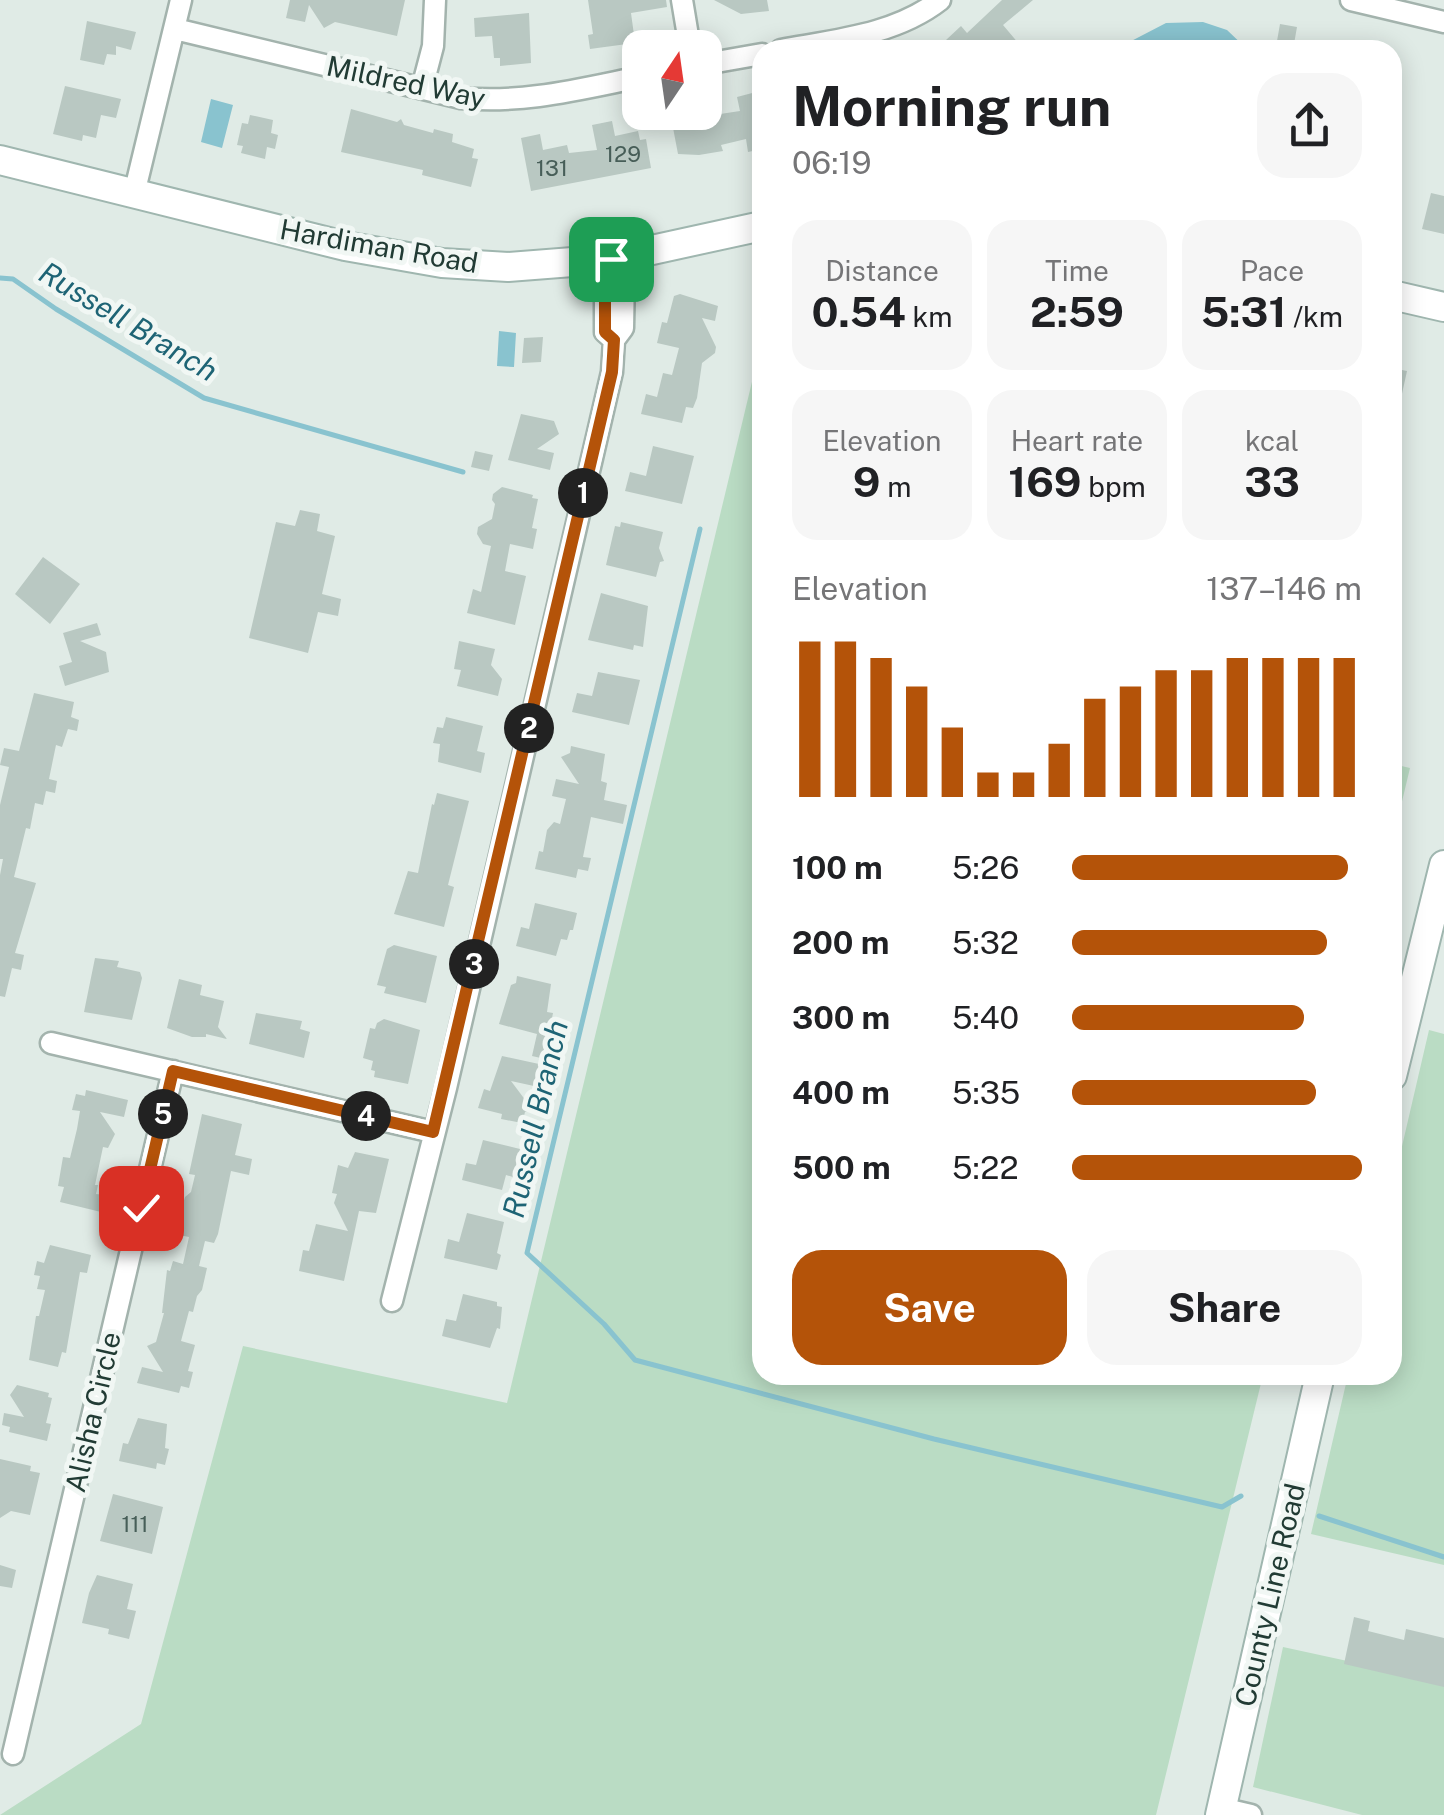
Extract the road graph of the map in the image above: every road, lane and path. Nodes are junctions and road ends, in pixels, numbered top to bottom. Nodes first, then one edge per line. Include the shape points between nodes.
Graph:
1 (181, 0) edge
2 (435, 0) edge
3 (682, 0) edge
4 (940, 0) edge
5 (1351, 0) edge
6 (1444, 22) edge
7 (174, 29) junction
8 (687, 30) edge
9 (835, 40) edge
10 (752, 56) edge
11 (722, 61) edge
12 (622, 81) edge
13 (422, 88) junction
14 (0, 160) edge
15 (134, 194) junction
16 (752, 228) edge
17 (611, 259) junction
18 (1402, 297) edge
19 (1444, 307) edge
20 (1444, 865) edge
21 (1402, 1035) edge
22 (51, 1043) dead end
23 (173, 1071) junction
24 (433, 1132) junction
25 (392, 1301) dead end
26 (1318, 1385) edge
27 (12, 1754) dead end
28 (1220, 1811) edge
29 (1251, 1815) edge

1 - 7 street
2 - 13 street
3 - 8 street
4 - 9 street via 878,32
5 - 6 street
7 - 13 street, Mildred Way
7 - 15 street
10 - 11 street
12 - 13 street, Mildred Way via 494,101
14 - 15 street, Hardiman Road
15 - 17 street, Hardiman Road via 442,263 508,267
16 - 17 street, Hardiman Road
17 - 24 street via 624,276 623,328 614,340 612,372
18 - 19 street
20 - 21 street
22 - 23 street
23 - 24 street
23 - 27 street, Alisha Circle
24 - 25 street
26 - 28 street, County Line Road
28 - 29 street

